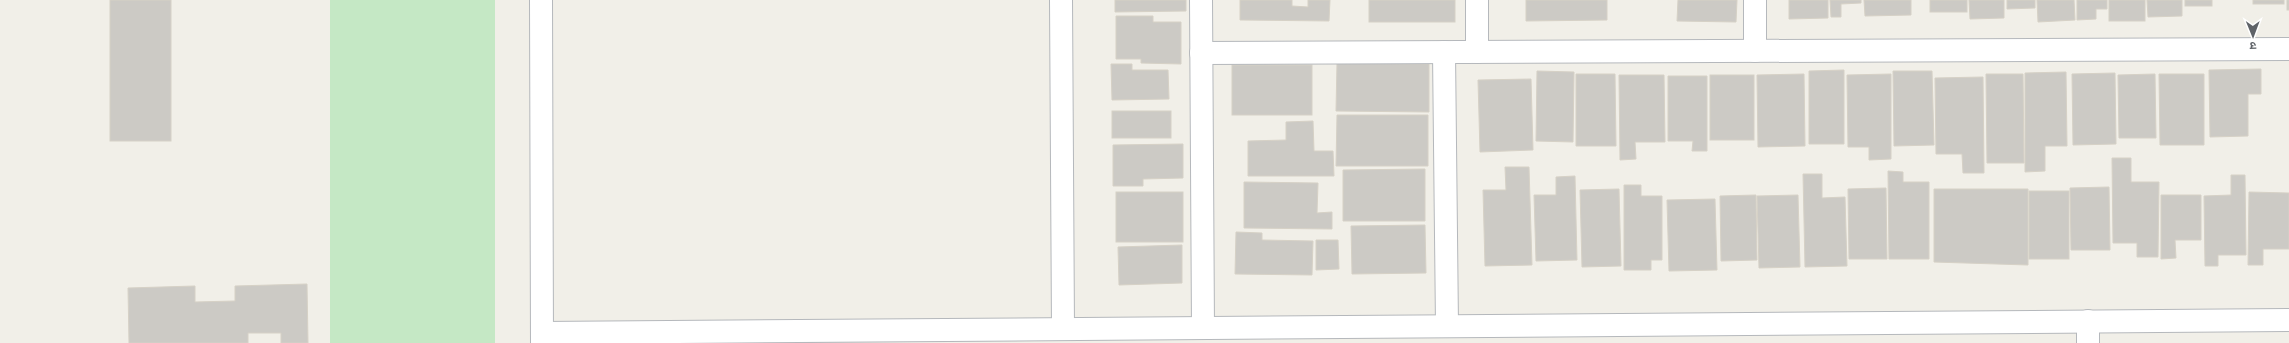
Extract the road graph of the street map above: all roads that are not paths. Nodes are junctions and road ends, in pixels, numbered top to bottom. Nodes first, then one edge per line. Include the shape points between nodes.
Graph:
1 (541, 0) edge
2 (1061, 0) edge
3 (1201, 0) edge
4 (1477, 0) edge
5 (1755, 0) edge
6 (2289, 49) edge
7 (1755, 51) junction
8 (1444, 52) junction
9 (1477, 52) junction
10 (1202, 53) junction
11 (2289, 320) edge
12 (2088, 321) junction
13 (1447, 326) junction
14 (1203, 328) junction
15 (1063, 329) junction
16 (696, 337) edge
17 (542, 338) edge
18 (2088, 343) edge

1 - 17 street
2 - 15 street
3 - 10 street
4 - 9 street
5 - 7 street
6 - 7 street
7 - 9 street
8 - 9 street
8 - 10 street
8 - 13 street
10 - 14 street
11 - 12 street
12 - 13 street
12 - 18 street
13 - 14 street
14 - 15 street
15 - 16 street
16 - 17 street

